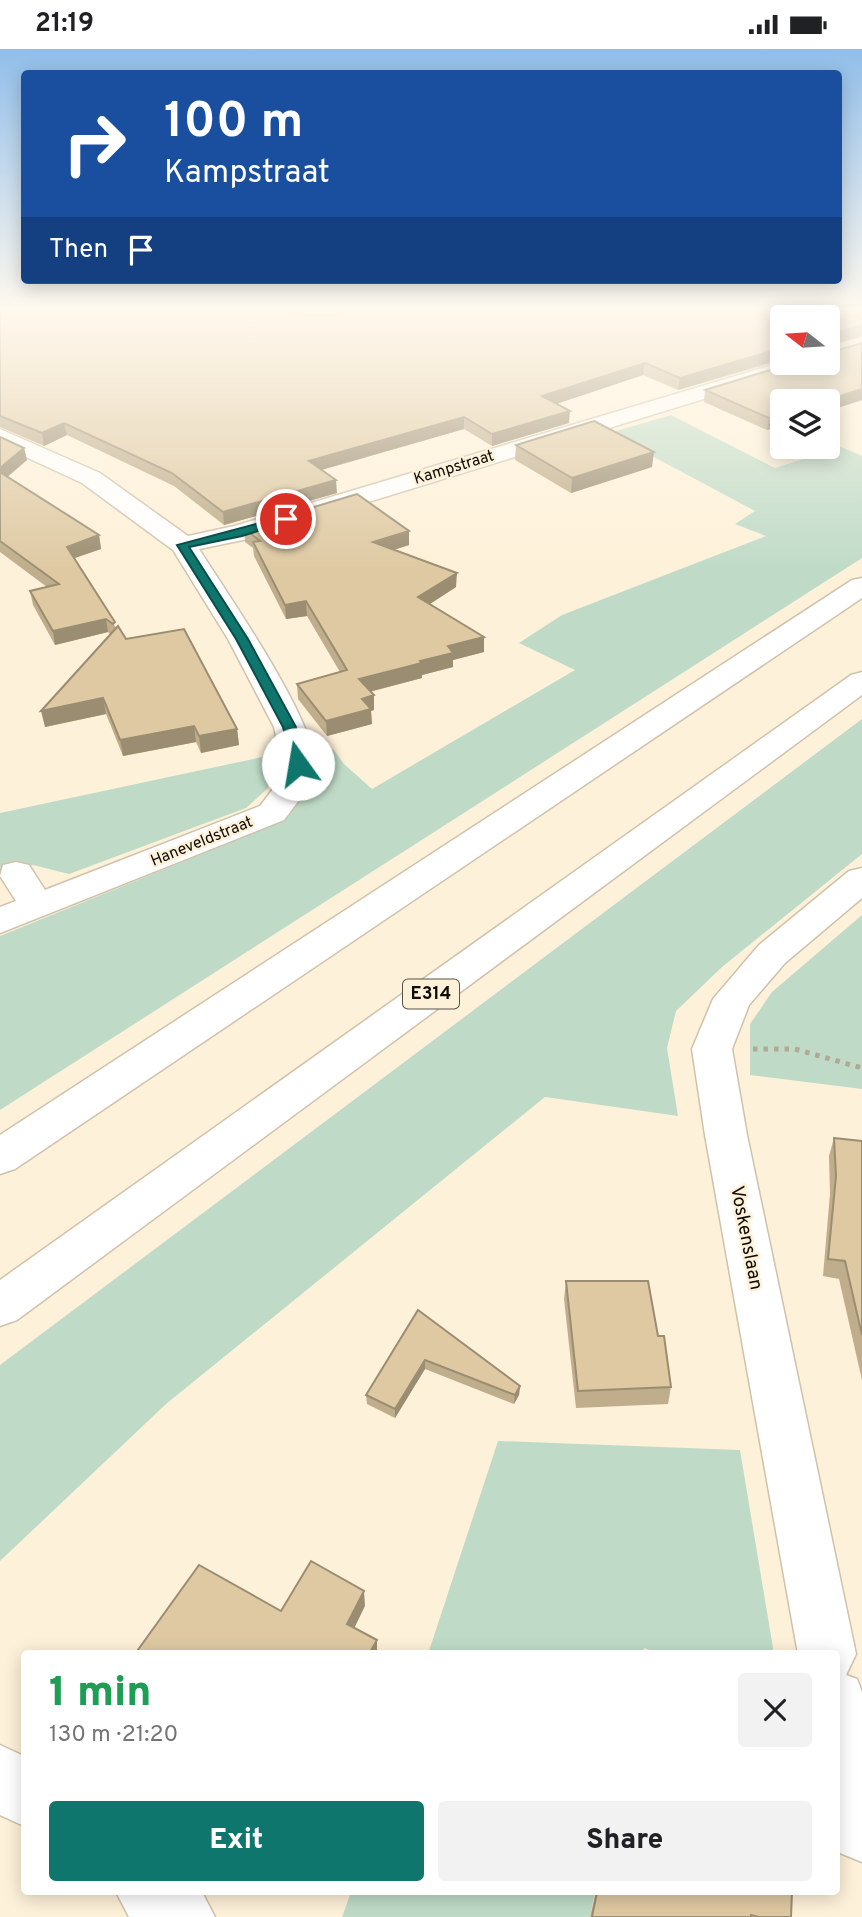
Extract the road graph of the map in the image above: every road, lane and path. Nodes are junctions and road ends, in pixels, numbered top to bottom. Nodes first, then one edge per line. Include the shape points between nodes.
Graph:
1 (691, 396) edge
2 (0, 436) edge
3 (183, 545) junction
4 (862, 586) edge
5 (862, 681) edge
6 (16, 873) dead end
7 (862, 879) edge
8 (37, 906) junction
9 (0, 921) edge
10 (712, 1049) junction
11 (862, 1068) edge
12 (0, 1157) edge
13 (0, 1306) edge
14 (826, 1650) edge
15 (840, 1720) edge
16 (0, 1775) edge
17 (21, 1792) edge
18 (862, 1831) edge
19 (152, 1895) edge
20 (183, 1917) edge

1 - 3 main road, Kampstraat via 239,533
2 - 3 main road, Haneveldstraat via 91,478
3 - 8 main road, Haneveldstraat via 290,727 298,764 289,791 272,813
4 - 12 main road
5 - 13 main road, E314
6 - 8 main road
7 - 10 main road via 772,954 732,999
8 - 9 main road, Haneveldstraat
10 - 11 path via 795,1049
10 - 14 main road, Voskenslaan
15 - 18 main road
16 - 17 main road
19 - 20 main road

